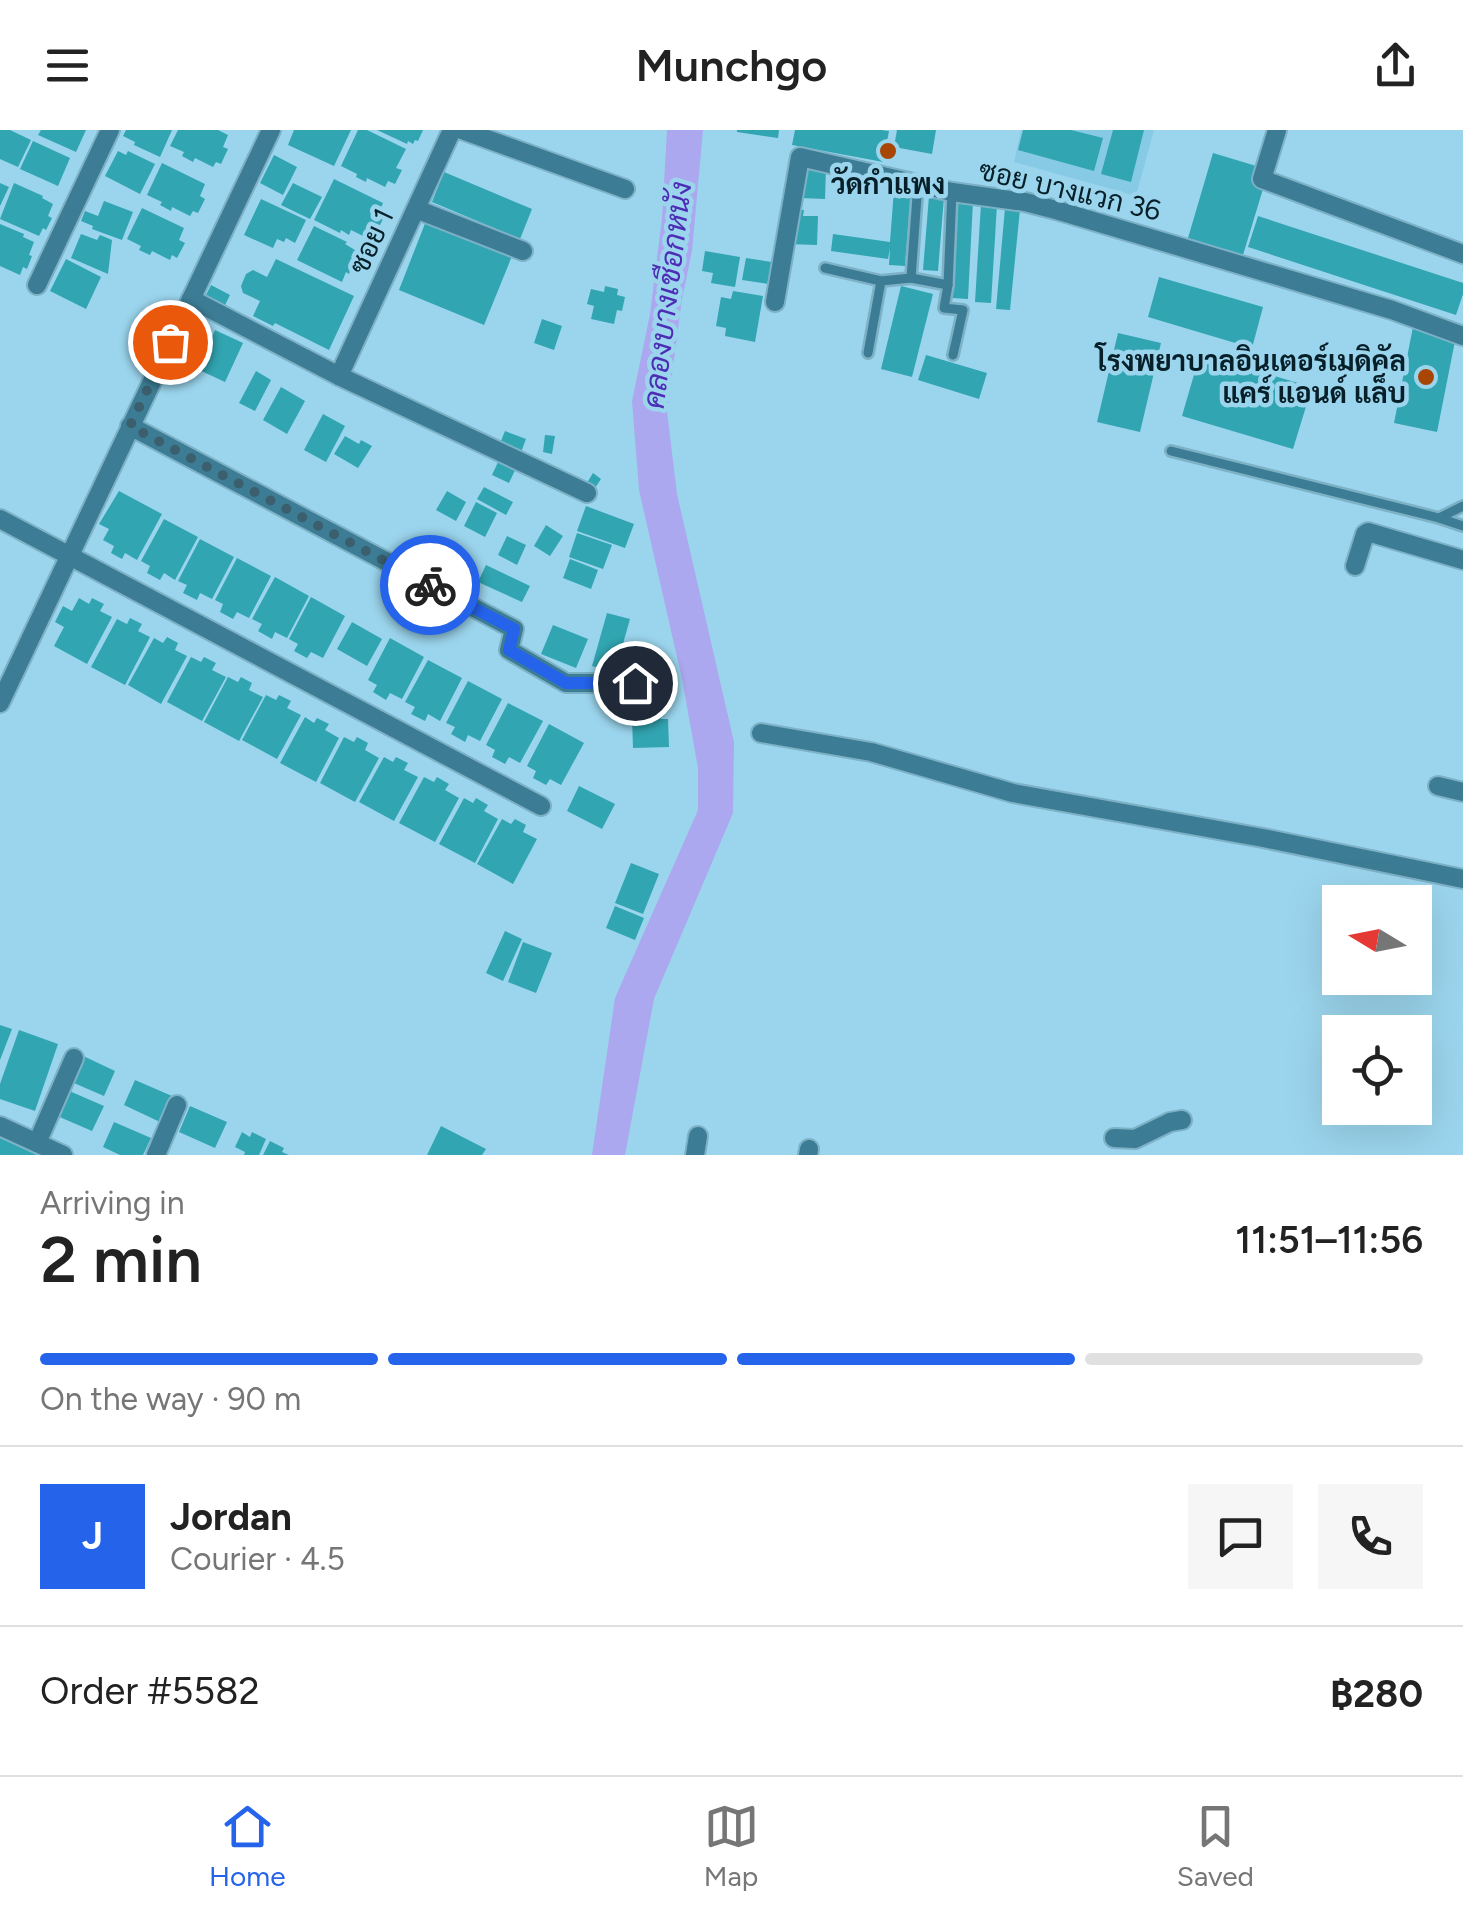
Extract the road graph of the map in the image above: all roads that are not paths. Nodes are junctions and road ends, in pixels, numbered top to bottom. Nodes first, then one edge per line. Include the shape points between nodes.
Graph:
1 (110, 130) edge
2 (271, 130) edge
3 (452, 130) edge
4 (462, 130) edge
5 (1277, 130) edge
6 (918, 183) junction
7 (625, 189) dead end
8 (952, 192) junction
9 (416, 209) junction
10 (523, 251) dead end
11 (1463, 254) edge
12 (824, 268) dead end
13 (911, 278) junction
14 (881, 281) junction
15 (948, 284) junction
16 (37, 285) dead end
17 (191, 299) junction
18 (775, 302) dead end
19 (1463, 336) edge
20 (868, 353) dead end
21 (953, 355) dead end
22 (340, 376) junction
23 (130, 426) junction
24 (1171, 451) dead end
25 (588, 493) dead end
26 (1463, 506) edge
27 (1439, 518) junction
28 (0, 519) edge
29 (1463, 526) edge
30 (68, 556) junction
31 (1463, 560) edge
32 (1355, 566) dead end
33 (635, 683) dead end
34 (0, 703) edge
35 (761, 733) dead end
36 (1438, 786) dead end
37 (1463, 792) edge
38 (541, 806) dead end
39 (1463, 879) edge
40 (74, 1058) dead end
41 (178, 1105) dead end
42 (1182, 1120) dead end
43 (0, 1126) edge
44 (1114, 1140) edge
45 (37, 1143) junction
46 (63, 1155) edge
47 (156, 1155) edge

1 - 16 street
2 - 17 street
3 - 9 street, ซอย 1
4 - 7 street
5 - 11 street via 1262,180
6 - 8 street, ซอย บางแวก 36
6 - 13 lane
6 - 18 street, ซอย บางแวก 36 via 800,157
8 - 15 lane
8 - 19 street, ซอย บางแวก 36 via 1056,210
9 - 10 street
9 - 22 street, ซอย 1
12 - 14 lane
13 - 14 lane
13 - 15 lane
14 - 20 lane
15 - 21 lane via 944,308 964,310
17 - 22 street
17 - 23 street
22 - 25 street
23 - 30 street
23 - 33 street via 514,629 509,650 566,683
24 - 27 lane
26 - 27 lane
27 - 29 lane
28 - 30 street
30 - 34 street
30 - 38 street
31 - 32 street via 1368,532
35 - 39 street via 871,752 1014,793
36 - 37 street
40 - 45 street
41 - 47 street
42 - 44 street
43 - 45 street
45 - 46 street

